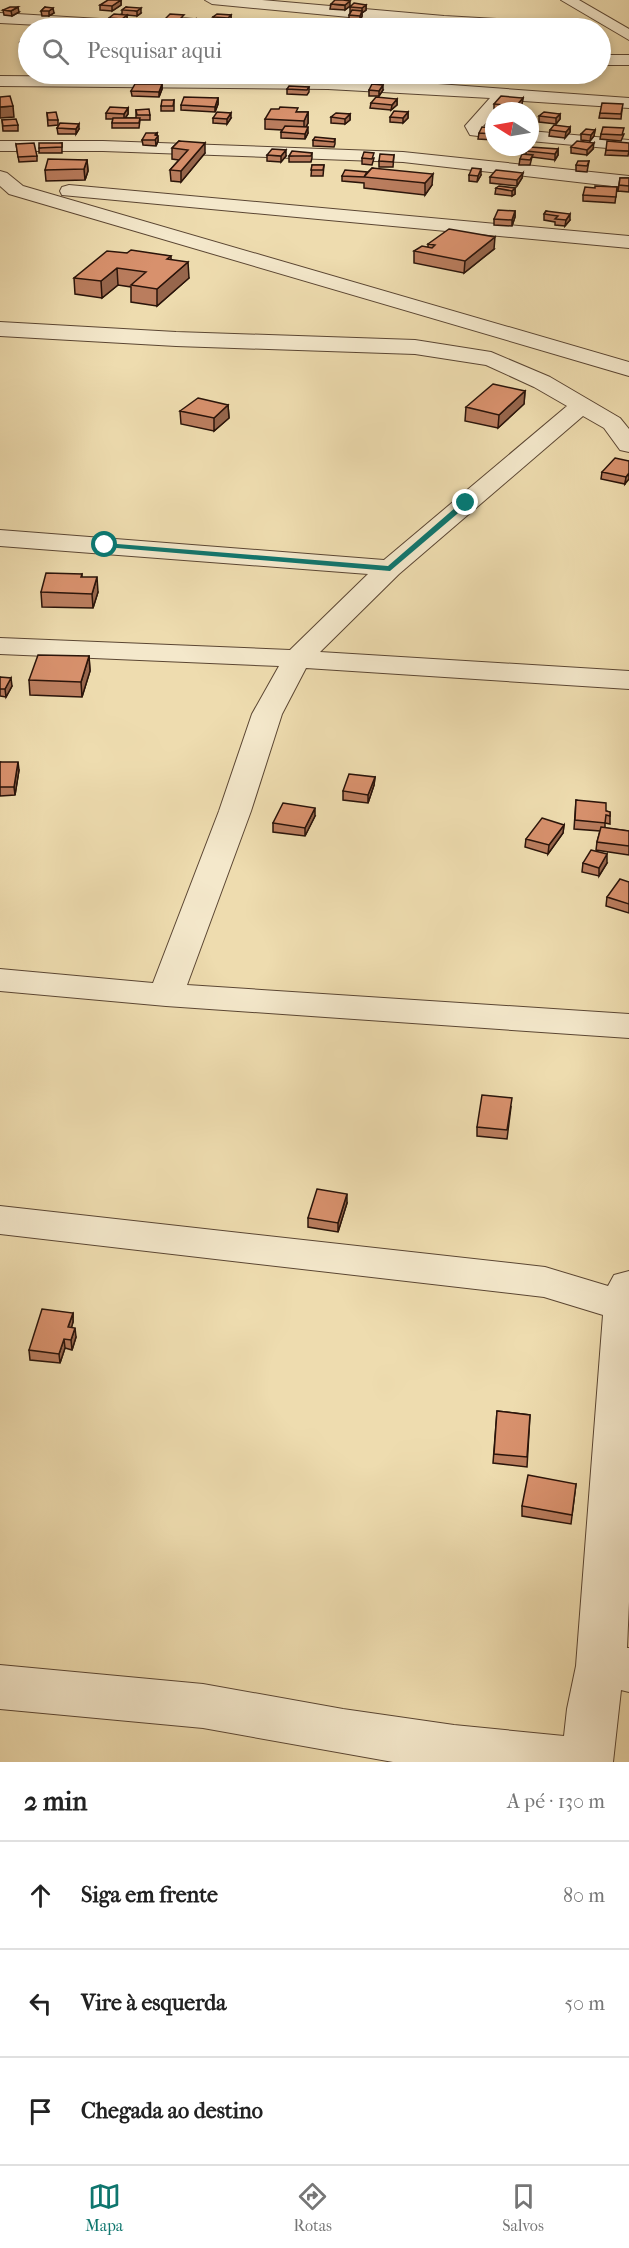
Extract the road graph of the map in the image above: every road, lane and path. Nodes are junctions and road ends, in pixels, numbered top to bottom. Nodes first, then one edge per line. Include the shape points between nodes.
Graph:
1 (212, 0) edge
2 (568, 0) edge
3 (399, 18) edge
4 (596, 18) edge
5 (611, 26) edge
6 (611, 31) edge
7 (626, 33) edge
8 (611, 60) edge
9 (629, 60) edge
10 (0, 81) edge
11 (18, 81) edge
12 (315, 84) edge
13 (501, 96) junction
14 (496, 102) edge
15 (629, 103) edge
16 (485, 114) edge
17 (485, 132) edge
18 (539, 137) edge
19 (629, 145) edge
20 (0, 146) edge
21 (629, 182) edge
22 (6, 188) edge
23 (629, 242) edge
24 (0, 329) edge
25 (629, 369) edge
26 (582, 405) junction
27 (629, 446) edge
28 (0, 538) edge
29 (390, 568) junction
30 (0, 646) edge
31 (297, 659) junction
32 (629, 680) edge
33 (0, 980) edge
34 (166, 995) junction
35 (629, 1026) edge
36 (0, 1220) edge
37 (627, 1300) edge
38 (615, 1668) edge
39 (0, 1687) edge
40 (587, 1761) edge

1 - 3 street
2 - 4 street
5 - 7 street
6 - 7 street
8 - 9 street
10 - 11 street
12 - 13 street
13 - 14 street
13 - 15 street
16 - 17 street via 474,126 476,131
18 - 19 street
20 - 21 street via 386,156
22 - 23 street
22 - 25 street
24 - 26 street via 415,347 491,359
26 - 27 street via 612,423
26 - 29 street
28 - 29 street
29 - 31 street
30 - 31 street
31 - 32 street
31 - 34 street via 267,714
33 - 34 street
34 - 35 street
36 - 37 street via 545,1282
37 - 38 street
38 - 40 street via 592,1709
39 - 40 street via 203,1706 442,1747

